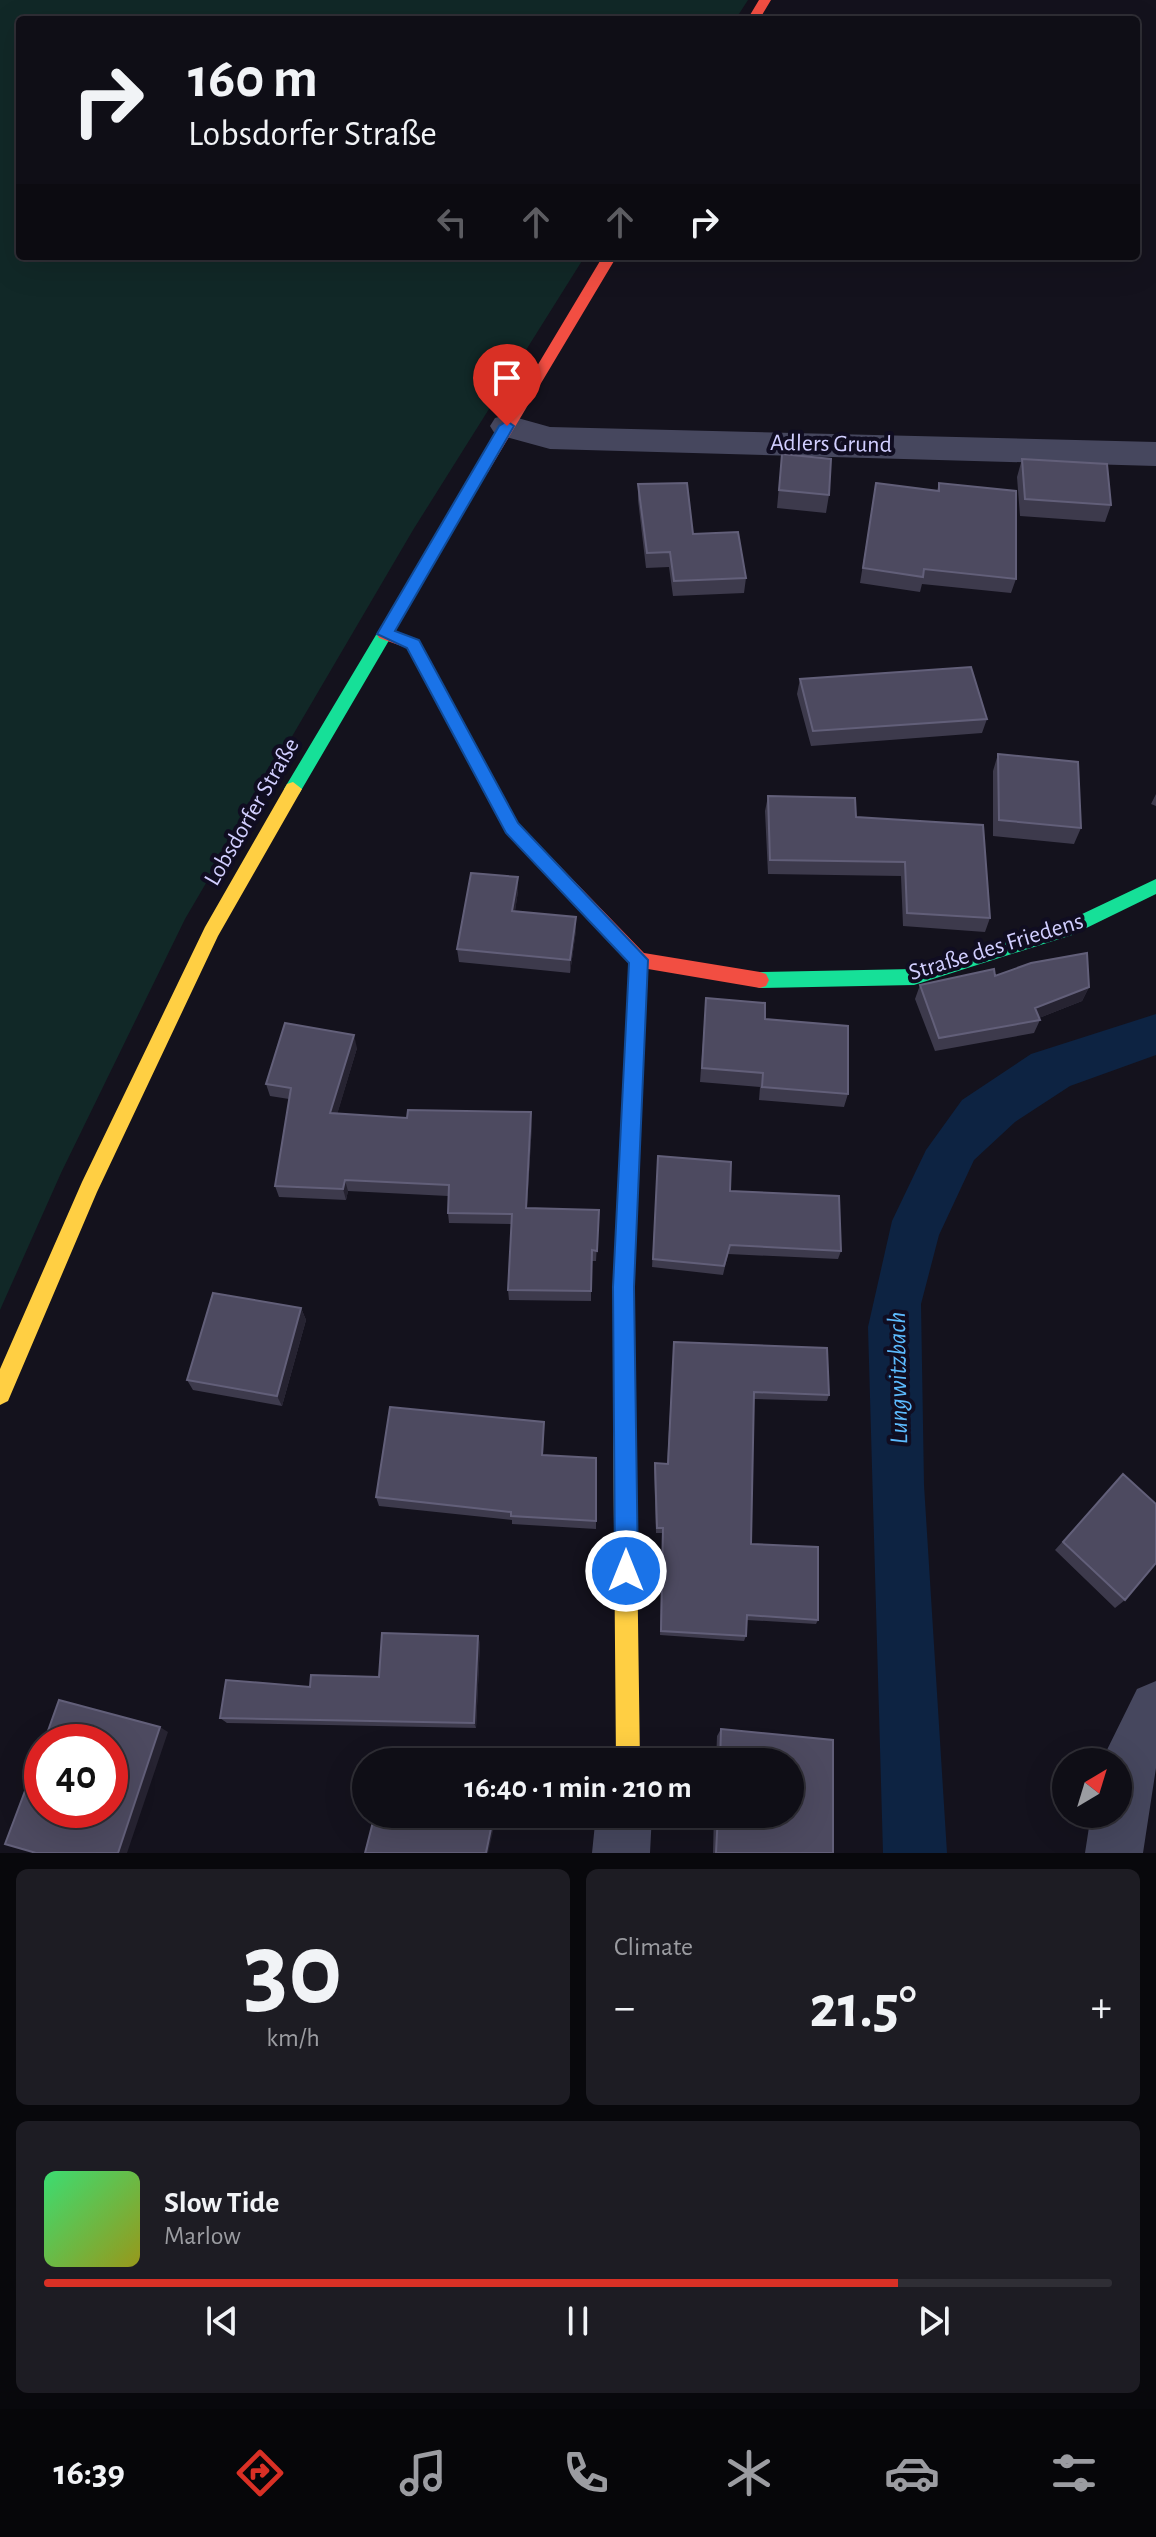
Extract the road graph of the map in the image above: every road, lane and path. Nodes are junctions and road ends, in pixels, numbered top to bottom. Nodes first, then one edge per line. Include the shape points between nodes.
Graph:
1 (608, 260) edge
2 (507, 426) junction
3 (1156, 454) edge
4 (385, 634) junction
5 (1156, 886) edge
6 (639, 960) junction
7 (0, 1394) edge
8 (1156, 1708) edge
9 (628, 1748) edge
10 (623, 1828) edge
11 (621, 1853) edge
12 (1114, 1853) edge

1 - 2 street, Lobsdorfer Straße
2 - 3 street, Adlers Grund via 550,438
2 - 4 street, Lobsdorfer Straße
4 - 6 street via 413,644 512,828
4 - 7 street, Lobsdorfer Straße via 211,932 89,1188
5 - 6 street, Straße des Friedens via 1066,930 914,977 770,982
6 - 9 street via 623,1287
8 - 12 street via 1125,1771
10 - 11 street

